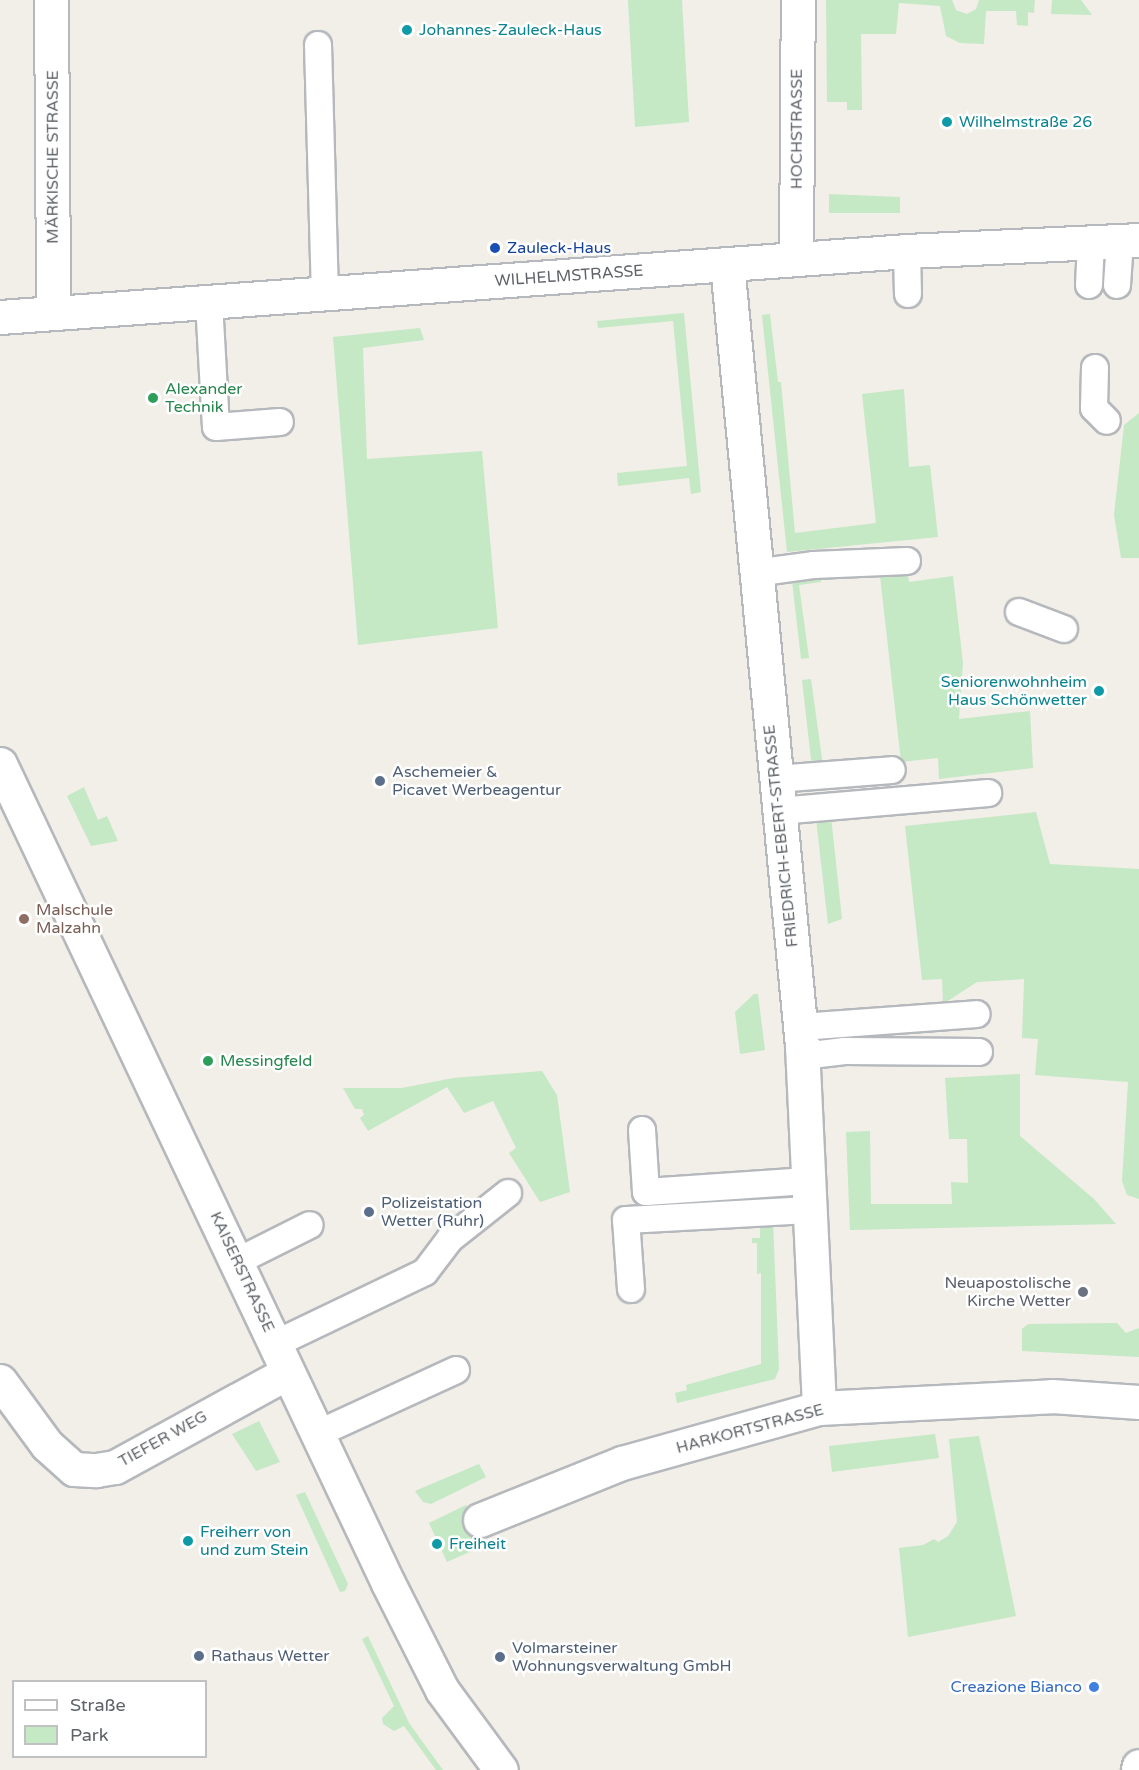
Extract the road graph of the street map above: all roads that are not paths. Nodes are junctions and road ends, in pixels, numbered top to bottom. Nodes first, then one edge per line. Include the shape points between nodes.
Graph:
1 (51, 0) edge
2 (798, 0) edge
3 (318, 45) dead end
4 (1117, 241) edge
5 (907, 251) junction
6 (796, 259) junction
7 (727, 264) junction
8 (1089, 285) dead end
9 (1117, 285) dead end
10 (325, 293) junction
11 (908, 294) dead end
12 (209, 302) junction
13 (53, 314) junction
14 (0, 317) edge
15 (1095, 368) dead end
16 (1107, 421) dead end
17 (280, 422) dead end
18 (907, 561) dead end
19 (755, 573) junction
20 (1019, 612) dead end
21 (1064, 629) dead end
22 (0, 764) edge
23 (892, 770) dead end
24 (776, 779) junction
25 (988, 793) dead end
26 (779, 811) junction
27 (977, 1014) dead end
28 (802, 1042) junction
29 (979, 1052) dead end
30 (642, 1130) dead end
31 (508, 1193) dead end
32 (809, 1196) junction
33 (310, 1225) dead end
34 (238, 1261) junction
35 (631, 1289) dead end
36 (274, 1344) junction
37 (456, 1370) dead end
38 (288, 1373) junction
39 (0, 1381) edge
40 (1139, 1402) edge
41 (819, 1408) junction
42 (317, 1434) junction
43 (480, 1520) dead end
44 (501, 1770) edge

1 - 13 street, MÄRKISCHE STRASSE
2 - 6 street, HOCHSTRASSE
3 - 10 lane
4 - 5 street, WILHELMSTRASSE
4 - 8 lane
4 - 9 lane
5 - 6 street, WILHELMSTRASSE
5 - 11 lane
6 - 7 street, WILHELMSTRASSE
7 - 10 street, WILHELMSTRASSE
7 - 19 street, FRIEDRICH-EBERT-STRASSE
10 - 12 street, WILHELMSTRASSE
12 - 13 street, WILHELMSTRASSE
12 - 17 lane via 216,427
13 - 14 street, WILHELMSTRASSE
15 - 16 lane via 1094,408
18 - 19 lane via 814,565
19 - 24 street, FRIEDRICH-EBERT-STRASSE
20 - 21 lane
22 - 34 street, KAISERSTRASSE
23 - 24 lane
24 - 26 street, FRIEDRICH-EBERT-STRASSE
25 - 26 lane
26 - 28 street, FRIEDRICH-EBERT-STRASSE
27 - 28 lane
28 - 29 lane via 845,1052
28 - 32 street, FRIEDRICH-EBERT-STRASSE
30 - 32 lane via 646,1192
31 - 36 lane via 450,1239 424,1272
32 - 35 lane via 626,1220
32 - 41 street, FRIEDRICH-EBERT-STRASSE
33 - 34 lane
34 - 36 street, KAISERSTRASSE
36 - 38 street, KAISERSTRASSE
37 - 42 lane
38 - 39 street, TIEFER WEG via 115,1467 96,1470 74,1469 46,1445
38 - 42 street, KAISERSTRASSE
40 - 41 street, HARKORTSTRASSE via 1052,1396
41 - 43 street, HARKORTSTRASSE via 622,1463
42 - 44 street, KAISERSTRASSE via 442,1690

